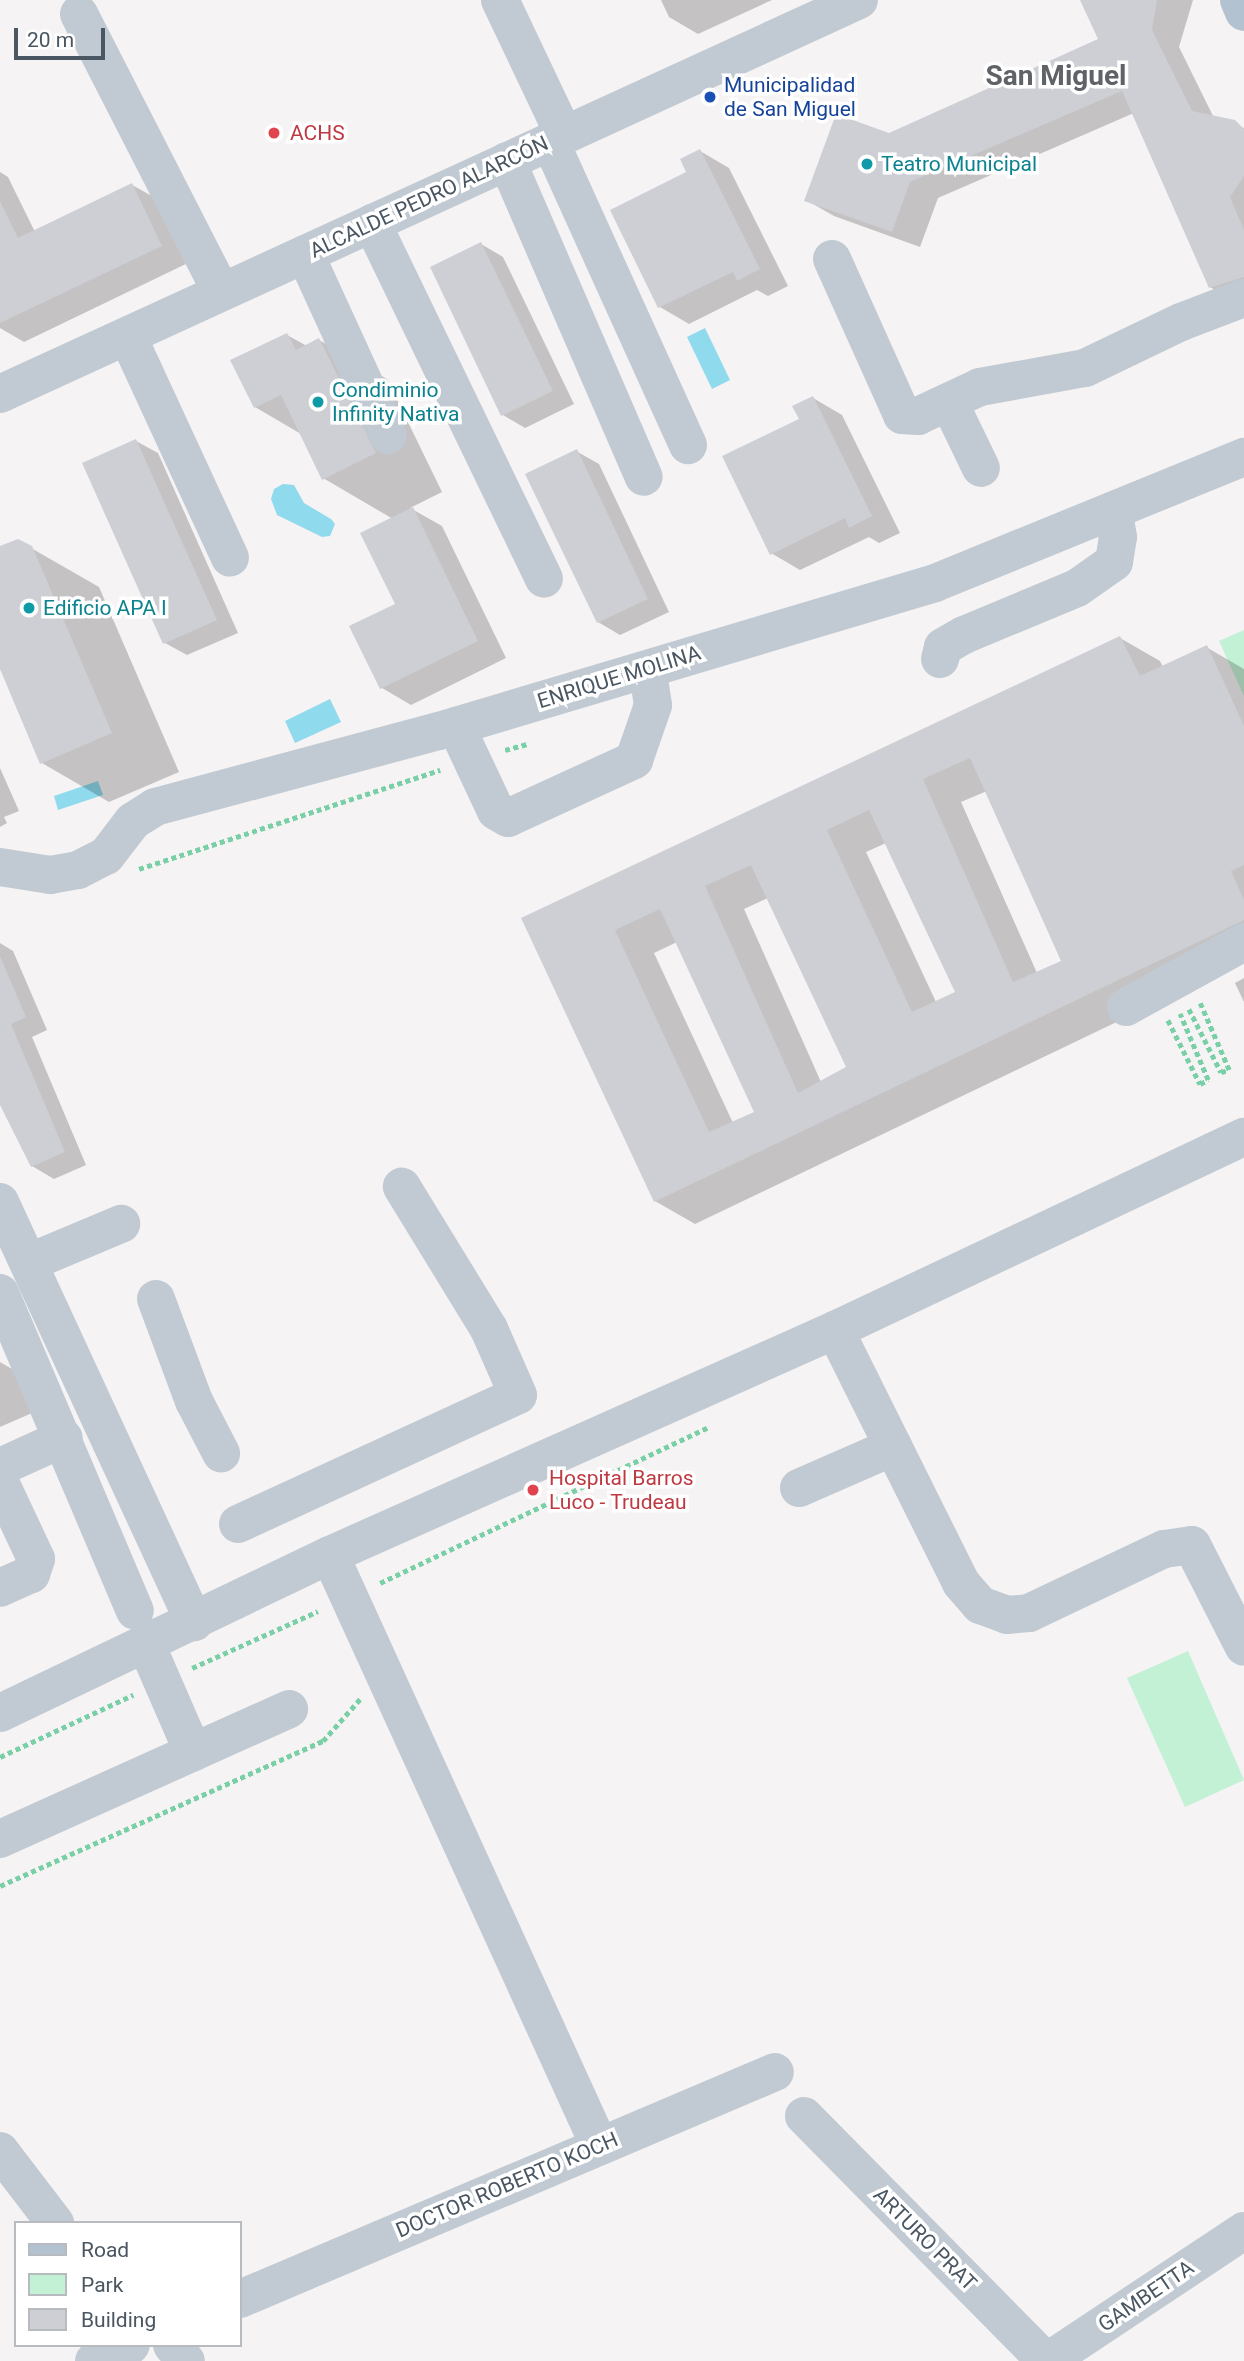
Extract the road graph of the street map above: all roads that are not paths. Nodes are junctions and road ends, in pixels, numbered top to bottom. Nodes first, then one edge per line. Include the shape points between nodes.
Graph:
1 (500, 0) edge
2 (859, 0) edge
3 (1239, 0) edge
4 (1244, 12) edge
5 (79, 14) dead end
6 (557, 138) junction
7 (507, 161) junction
8 (372, 223) junction
9 (305, 254) junction
10 (832, 259) dead end
11 (221, 292) junction
12 (1244, 298) edge
13 (128, 337) junction
14 (0, 394) edge
15 (950, 404) junction
16 (388, 435) dead end
17 (688, 445) dead end
18 (1244, 457) edge
19 (981, 468) dead end
20 (644, 477) dead end
21 (1113, 510) junction
22 (230, 558) dead end
23 (544, 579) dead end
24 (940, 659) dead end
25 (647, 669) junction
26 (456, 726) junction
27 (0, 867) edge
28 (1244, 942) edge
29 (1126, 1007) dead end
30 (1244, 1137) edge
31 (402, 1187) dead end
32 (0, 1202) edge
33 (121, 1224) dead end
34 (30, 1262) junction
35 (0, 1293) edge
36 (156, 1299) dead end
37 (835, 1330) junction
38 (64, 1438) junction
39 (893, 1447) junction
40 (221, 1453) dead end
41 (0, 1467) edge
42 (0, 1482) edge
43 (799, 1488) dead end
44 (239, 1524) dead end
45 (330, 1555) junction
46 (0, 1588) edge
47 (194, 1622) junction
48 (141, 1627) junction
49 (1244, 1647) edge
50 (289, 1709) dead end
51 (0, 1713) edge
52 (193, 1752) junction
53 (0, 1839) edge
54 (775, 2072) dead end
55 (804, 2116) dead end
56 (599, 2145) junction
57 (0, 2151) edge
58 (53, 2221) edge
59 (1244, 2231) edge
60 (242, 2298) edge
61 (126, 2347) edge
62 (174, 2347) edge
63 (94, 2361) edge
64 (186, 2361) edge
65 (1047, 2361) edge

1 - 6 street
2 - 6 street, ALCALDE PEDRO ALARCÓN
3 - 4 main road
5 - 11 street
6 - 7 street, ALCALDE PEDRO ALARCÓN
6 - 17 street
7 - 8 street, ALCALDE PEDRO ALARCÓN
7 - 20 street
8 - 9 street, ALCALDE PEDRO ALARCÓN
8 - 23 street
9 - 11 street, ALCALDE PEDRO ALARCÓN
9 - 16 street
10 - 15 street via 902,415 918,416
11 - 13 street, ALCALDE PEDRO ALARCÓN
12 - 15 street via 1085,368 980,387
13 - 14 street, ALCALDE PEDRO ALARCÓN
13 - 22 street
15 - 19 street
18 - 21 street, ENRIQUE MOLINA
21 - 24 street via 1118,537 1114,562 1077,588 964,635 943,647
21 - 25 street, ENRIQUE MOLINA via 935,583
25 - 26 street, ENRIQUE MOLINA
25 - 26 street via 653,705 634,760 508,818 496,811
26 - 27 street, ENRIQUE MOLINA via 155,807 134,821 106,856 78,870 50,875
28 - 29 street
30 - 37 street
31 - 44 street via 489,1329 518,1395
32 - 34 street
33 - 34 street
34 - 47 street
35 - 38 street
36 - 40 street via 194,1402
37 - 39 street
37 - 45 street
38 - 41 street
38 - 48 street
39 - 43 street
39 - 49 street via 961,1583 980,1605 1007,1615 1029,1613 1181,1543 1198,1550
42 - 46 street via 36,1559 31,1574
45 - 47 street
45 - 56 street
47 - 48 street
48 - 51 street
48 - 52 street
50 - 52 street
52 - 53 street
54 - 56 street, DOCTOR ROBERTO KOCH
55 - 65 street, ARTURO PRAT
56 - 60 street, DOCTOR ROBERTO KOCH
57 - 58 street
59 - 65 street, GAMBETTA
61 - 63 street
62 - 64 street

